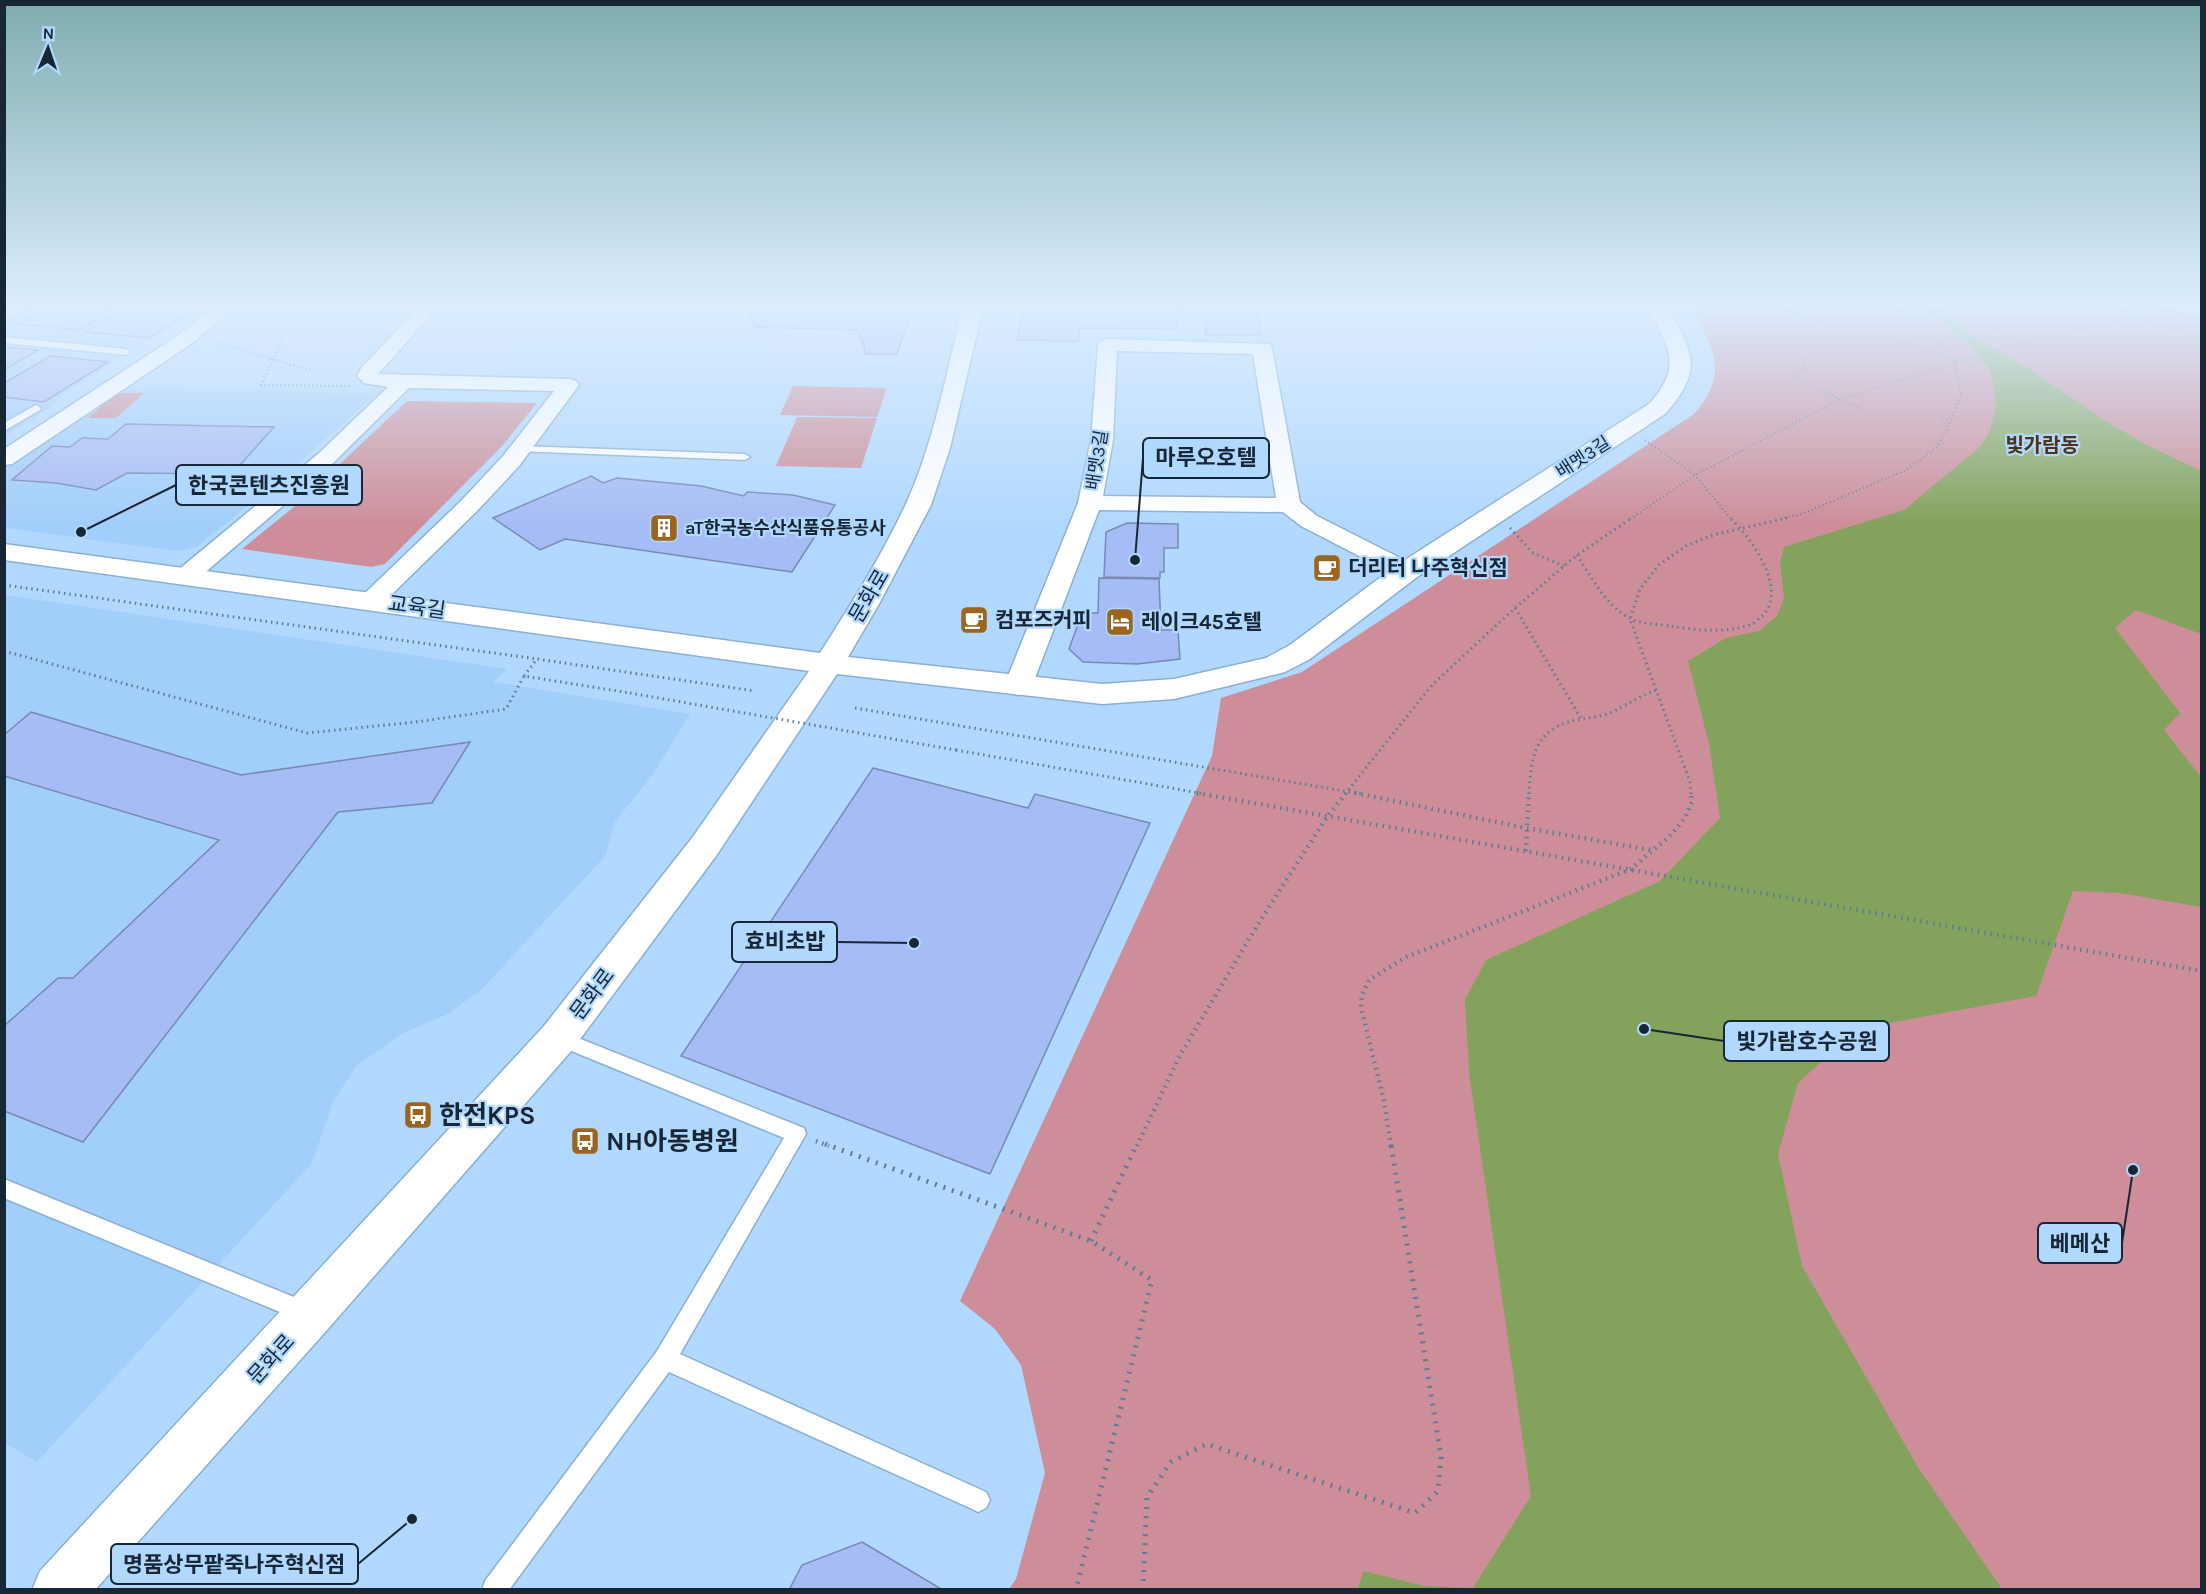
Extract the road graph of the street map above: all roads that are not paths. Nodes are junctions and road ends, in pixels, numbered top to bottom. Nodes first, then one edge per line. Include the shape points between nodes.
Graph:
1 (126, 377) edge
2 (369, 377) edge
3 (956, 377) edge
4 (1106, 377) edge
5 (1267, 377) edge
6 (1679, 377) edge
7 (404, 382) junction
8 (36, 408) dead end
9 (4, 428) edge
10 (520, 450) junction
11 (745, 457) dead end
12 (4, 459) edge
13 (1090, 503) junction
14 (1289, 505) junction
15 (4, 552) edge
16 (1407, 571) junction
17 (186, 576) junction
18 (371, 601) junction
19 (829, 664) junction
20 (1018, 686) junction
21 (558, 1038) junction
22 (4, 1188) edge
23 (311, 1314) junction
24 (665, 1359) junction
25 (978, 1500) dead end
26 (59, 1590) edge
27 (494, 1590) edge

1 - 12 street
2 - 7 street
3 - 19 street, 문화로 via 918,505
4 - 13 street, 배멧3길 via 1102,440
5 - 14 street, 배멧3길
6 - 16 street, 배멧3길 via 1671,395 1657,409
7 - 10 street via 568,385
7 - 17 street via 294,488
8 - 9 lane
10 - 11 lane
10 - 18 street via 470,505
13 - 14 street
13 - 20 street, 배멧3길
14 - 16 street via 1309,521
15 - 17 street, 교육길
16 - 20 street, 배멧3길 via 1300,652 1275,665 1174,689 1102,694
17 - 18 street, 교육길
18 - 19 street, 교육길
19 - 20 street, 배멧3길
19 - 21 street, 문화로 via 704,847
21 - 23 street, 문화로
21 - 24 lane via 797,1134
22 - 23 lane
23 - 26 street, 문화로
24 - 25 lane
24 - 27 lane

